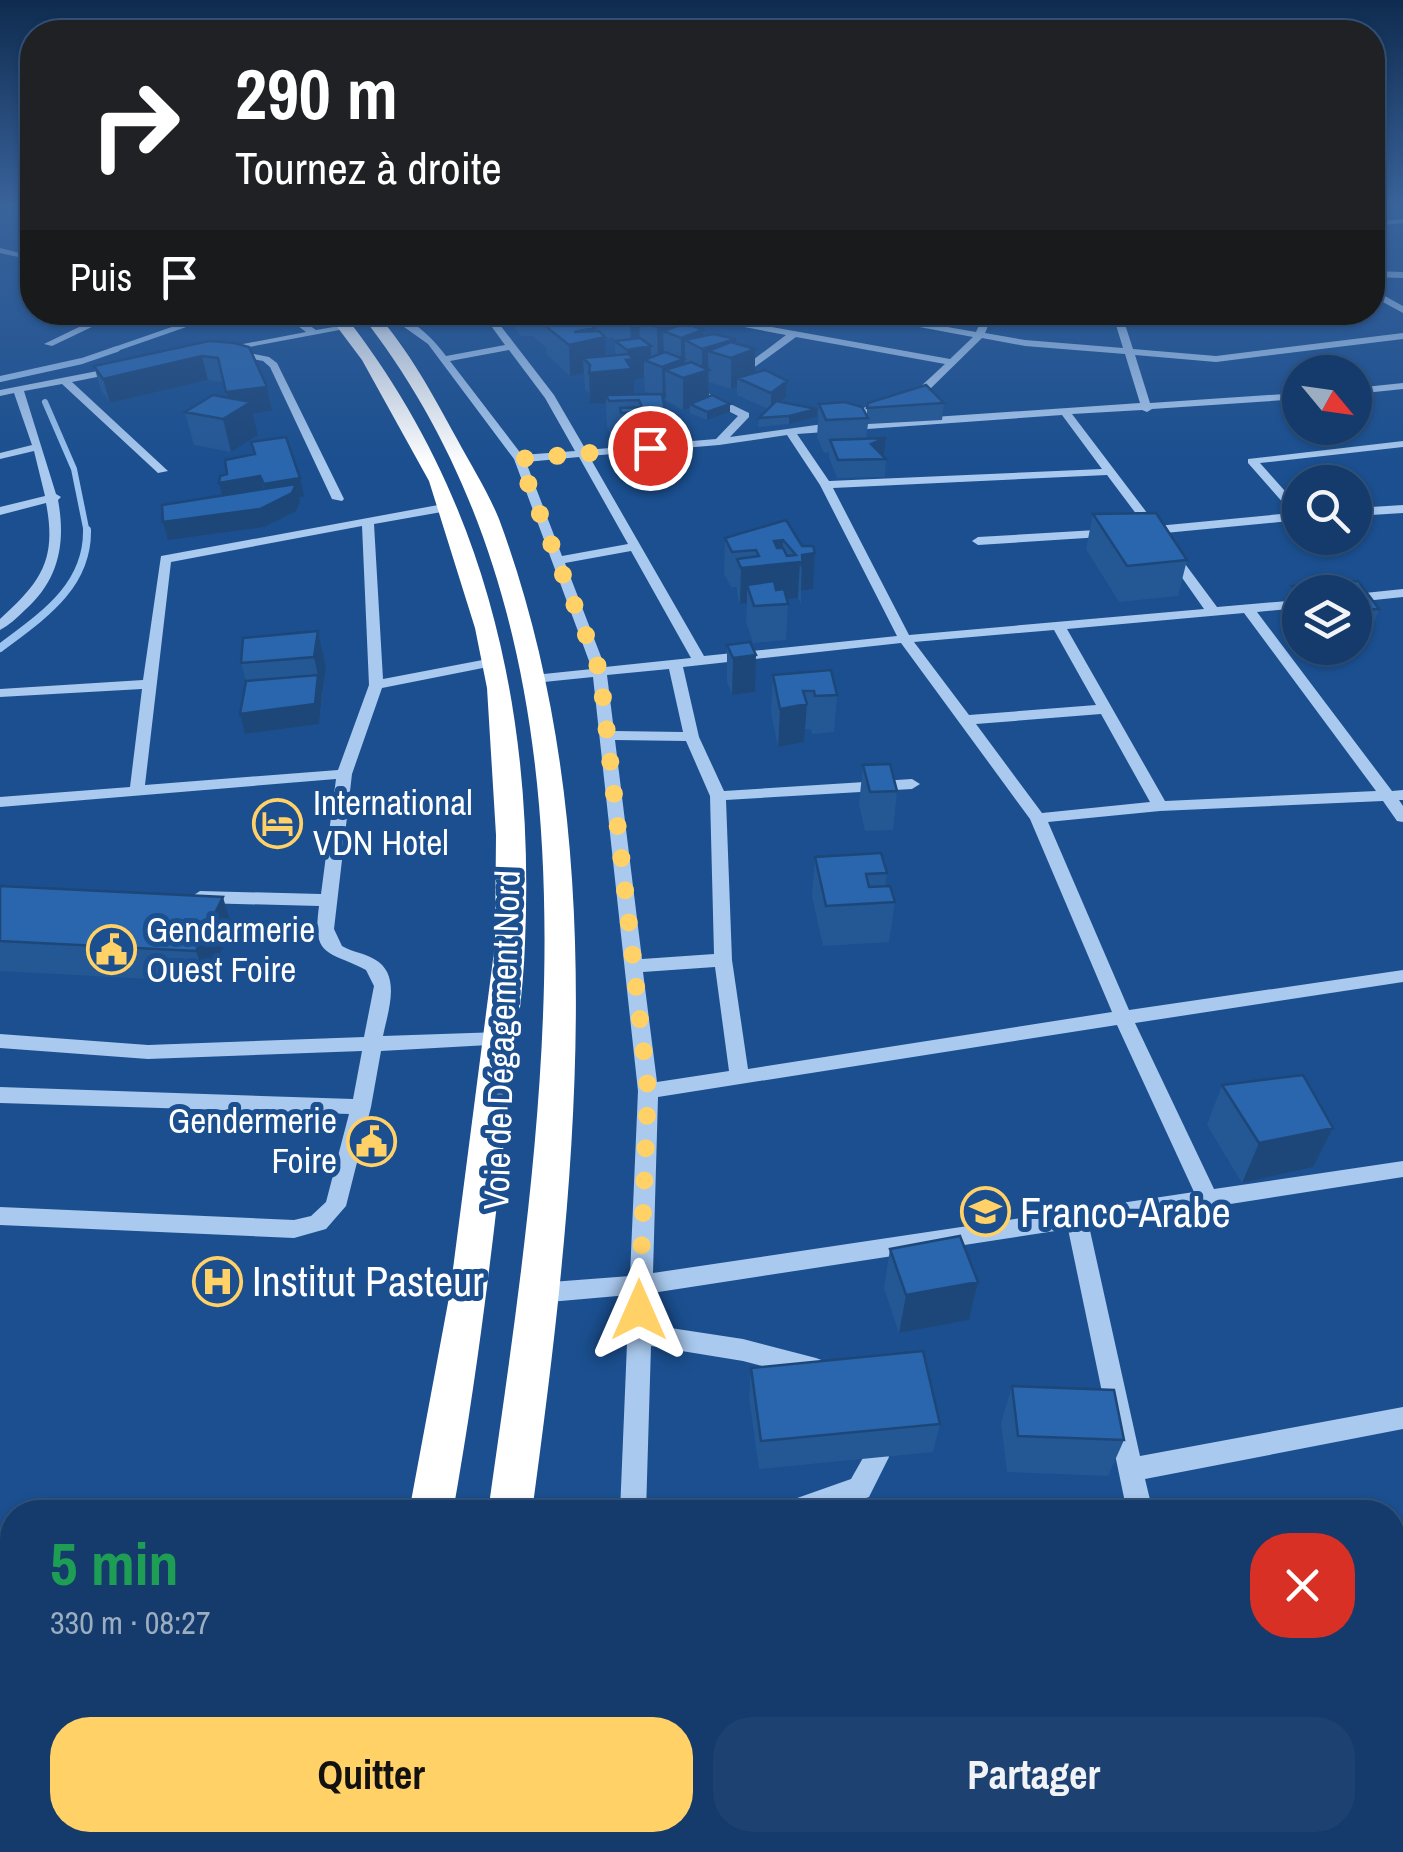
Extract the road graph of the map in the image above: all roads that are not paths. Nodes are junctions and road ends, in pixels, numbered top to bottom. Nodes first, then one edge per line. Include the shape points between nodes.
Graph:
1 (91, 325) edge
2 (302, 325) edge
3 (337, 325) edge
4 (359, 325) edge
5 (363, 325) edge
6 (379, 325) edge
7 (493, 325) edge
8 (705, 325) edge
9 (740, 325) edge
10 (927, 325) edge
11 (984, 325) edge
12 (1120, 325) edge
13 (699, 328) edge
14 (314, 333) junction
15 (796, 333) junction
16 (1403, 336) edge
17 (978, 337) junction
18 (49, 344) dead end
19 (511, 347) junction
20 (1127, 351) junction
21 (445, 359) junction
22 (952, 362) junction
23 (139, 366) edge
24 (745, 371) edge
25 (672, 378) edge
26 (65, 381) junction
27 (1403, 386) edge
28 (18, 389) junction
29 (1372, 389) edge
30 (0, 393) edge
31 (1282, 398) edge
32 (1147, 409) junction
33 (1066, 413) junction
34 (816, 428) junction
35 (791, 434) junction
36 (718, 442) junction
37 (1403, 444) edge
38 (36, 448) junction
39 (582, 453) junction
40 (0, 456) edge
41 (519, 459) junction
42 (162, 471) dead end
43 (1107, 472) junction
44 (826, 485) junction
45 (1282, 495) edge
46 (55, 497) junction
47 (338, 500) dead end
48 (449, 507) junction
49 (1403, 509) edge
50 (0, 511) edge
51 (1372, 511) edge
52 (1282, 518) edge
53 (368, 520) junction
54 (1154, 531) junction
55 (978, 540) dead end
56 (632, 547) junction
57 (558, 560) junction
58 (1403, 593) edge
59 (1372, 596) edge
60 (1282, 606) edge
61 (1248, 609) junction
62 (1214, 612) junction
63 (0, 626) edge
64 (1059, 626) junction
65 (905, 639) junction
66 (700, 661) junction
67 (493, 662) junction
68 (675, 664) junction
69 (600, 672) junction
70 (534, 679) junction
71 (148, 684) junction
72 (376, 685) junction
73 (0, 693) edge
74 (1106, 709) junction
75 (968, 720) junction
76 (607, 735) junction
77 (692, 737) junction
78 (344, 774) junction
79 (912, 784) dead end
80 (137, 791) junction
81 (1395, 795) edge
82 (718, 796) junction
83 (0, 802) edge
84 (1160, 806) junction
85 (1038, 818) junction
86 (1403, 818) edge
87 (174, 897) edge
88 (329, 900) junction
89 (723, 960) junction
90 (634, 966) junction
91 (1403, 976) edge
92 (1122, 1015) junction
93 (500, 1040) junction
94 (0, 1042) edge
95 (373, 1042) junction
96 (740, 1077) junction
97 (648, 1090) junction
98 (0, 1095) edge
99 (360, 1108) junction
100 (1403, 1169) edge
101 (1208, 1199) junction
102 (0, 1216) edge
103 (1076, 1216) junction
104 (638, 1284) junction
105 (536, 1294) junction
106 (640, 1334) junction
107 (838, 1379) edge
108 (1403, 1418) edge
109 (878, 1457) edge
110 (1130, 1470) junction
111 (434, 1500) edge
112 (511, 1500) edge
113 (633, 1500) edge
114 (826, 1500) edge
115 (1137, 1500) edge

1 - 18 street
2 - 14 street
3 - 14 street
4 - 48 highway, Voie de Dégagement Nord via 370,359 420,441
5 - 70 highway, Voie de Dégagement Nord via 447,428 474,481 520,601
6 - 21 street via 431,342
7 - 19 street
8 - 13 street
9 - 15 street
10 - 17 street
11 - 17 street
12 - 20 street
14 - 47 street via 214,351 274,365
15 - 22 street
15 - 24 street
16 - 20 street via 1238,359
17 - 20 street
17 - 22 street
19 - 21 street
19 - 39 street
20 - 32 street
21 - 41 street
22 - 34 street via 923,390
23 - 26 street
25 - 36 street via 743,411 744,418
26 - 28 street
26 - 42 street
27 - 29 street
28 - 30 street
28 - 38 street
31 - 32 street
32 - 33 street
33 - 34 street
33 - 43 street
34 - 35 street
35 - 36 street
35 - 44 street
36 - 39 street
37 - 45 street via 1252,461
38 - 40 street
38 - 46 street
39 - 41 street
39 - 56 street
41 - 57 street
43 - 44 street
43 - 54 street
44 - 65 street
46 - 50 street
46 - 63 street via 54,544 44,582
48 - 53 street
48 - 67 highway, Voie de Dégagement Nord
49 - 51 street
52 - 54 street
53 - 71 street via 165,559
53 - 72 street
54 - 55 street
54 - 62 street
56 - 57 street
56 - 66 street
57 - 69 street
58 - 59 street
60 - 61 street
61 - 62 street
61 - 81 street
62 - 64 street
64 - 65 street
64 - 74 street
65 - 66 street
65 - 75 street
66 - 68 street
67 - 72 street
67 - 93 highway, Voie de Dégagement Nord via 510,835 510,944
68 - 69 street
68 - 77 street
69 - 70 street
69 - 76 street
70 - 105 highway, Voie de Dégagement Nord via 557,837 560,969
71 - 73 street
71 - 80 street
72 - 78 street
74 - 75 street
74 - 84 street
75 - 85 street
76 - 77 street
76 - 90 street
77 - 82 street
78 - 80 street
78 - 88 street
79 - 82 street
80 - 83 street
81 - 84 street
81 - 86 street
82 - 89 street
84 - 85 street
85 - 92 street
87 - 88 street
88 - 95 street via 325,929 334,952 372,963 382,973
89 - 90 street
89 - 96 street
90 - 97 street
91 - 92 street
92 - 96 street
92 - 101 street
93 - 95 street
93 - 111 highway, Voie de Dégagement Nord via 469,1292
94 - 95 street via 148,1052
95 - 99 street
96 - 97 street
97 - 104 street
98 - 99 street
99 - 102 street via 335,1206 318,1223 294,1229
100 - 101 street
101 - 103 street
103 - 104 street
103 - 110 street
104 - 105 street
104 - 106 street
105 - 112 highway, Voie de Dégagement Nord
106 - 107 street via 744,1350
106 - 113 street
108 - 110 street
109 - 114 street via 860,1488
110 - 115 street

